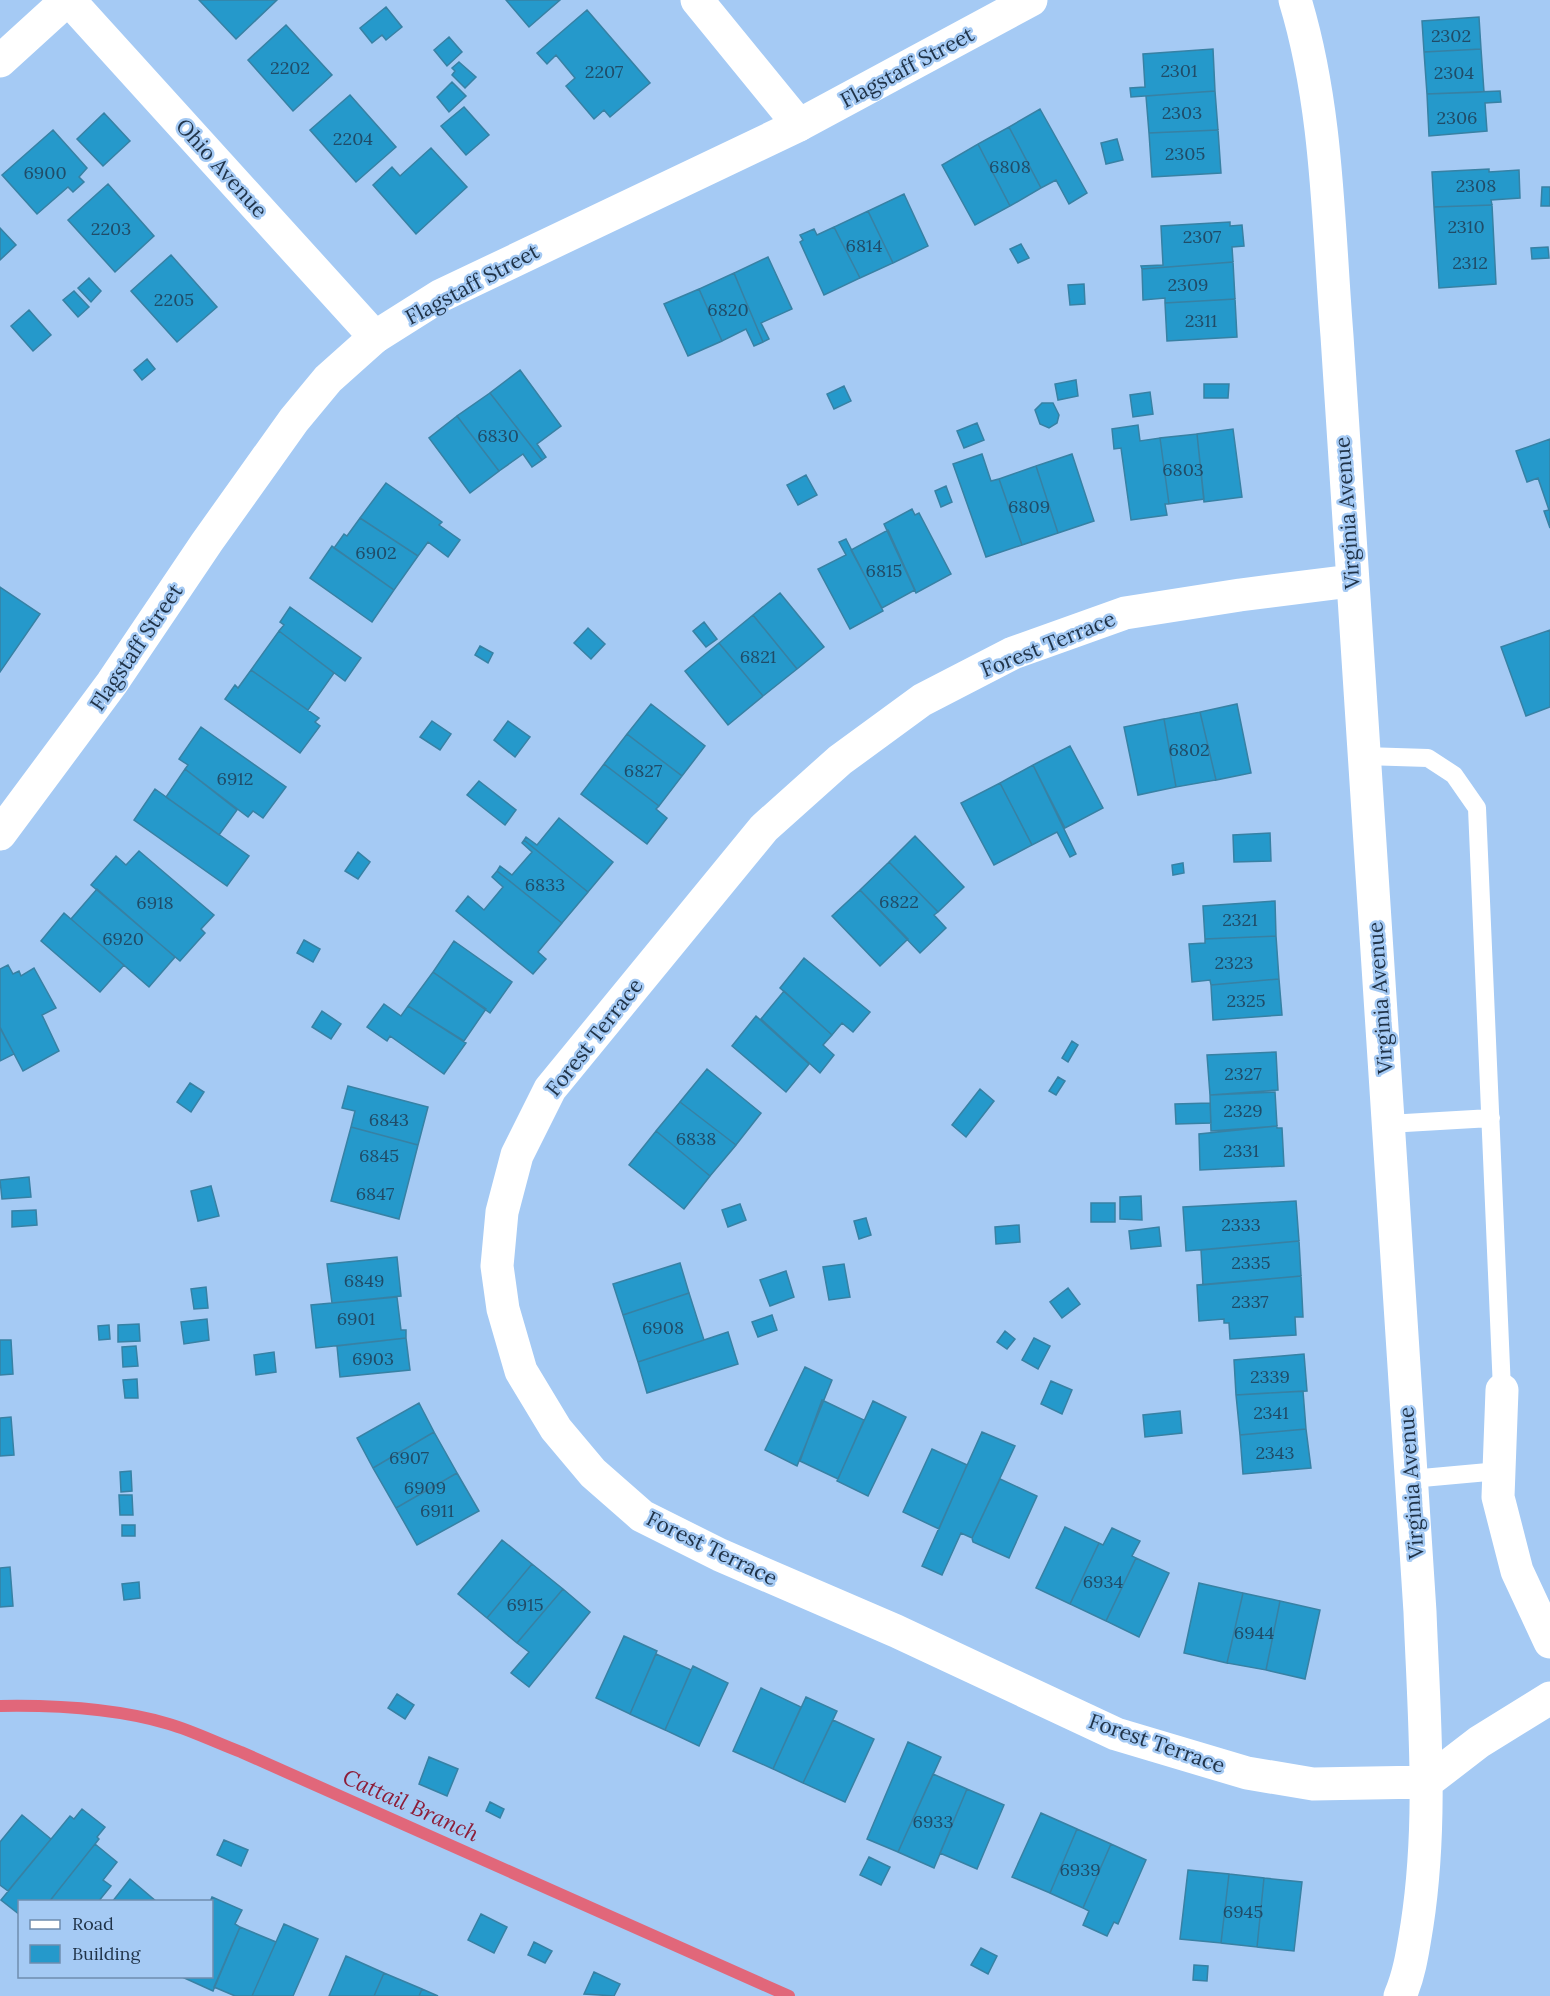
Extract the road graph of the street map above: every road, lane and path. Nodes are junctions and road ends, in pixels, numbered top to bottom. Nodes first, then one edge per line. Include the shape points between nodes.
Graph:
1 (68, 0) edge
2 (697, 0) edge
3 (1031, 0) edge
4 (1295, 0) edge
5 (0, 62) edge
6 (800, 125) junction
7 (375, 337) junction
8 (1352, 581) junction
9 (1364, 756) junction
10 (0, 834) edge
11 (1491, 1118) junction
12 (1388, 1124) junction
13 (1502, 1390) joint
14 (1499, 1471) junction
15 (1411, 1479) junction
16 (1550, 1641) edge
17 (1550, 1698) edge
18 (1427, 1782) junction
19 (1400, 1996) edge

1 - 5 street
1 - 7 street, Ohio Avenue
2 - 6 street
3 - 6 street, Flagstaff Street
4 - 8 street, Virginia Avenue via 1308,44 1322,147
6 - 7 street, Flagstaff Street via 440,296
7 - 10 street, Flagstaff Street via 328,379 294,420 112,683
8 - 9 street, Virginia Avenue
8 - 18 street, Forest Terrace via 1125,613 1013,653 922,700 840,760 764,828 550,1089 517,1155 502,1212 497,1266 503,1309 521,1371 556,1429 592,1473 642,1516 1116,1734 1247,1773 1313,1784
9 - 11 lane via 1428,758 1454,776 1477,808
9 - 12 street, Virginia Avenue
11 - 12 lane
11 - 13 lane
12 - 15 street, Virginia Avenue
13 - 14 street
14 - 15 lane
14 - 16 street via 1498,1497 1517,1571
15 - 18 street, Virginia Avenue
17 - 18 street via 1479,1742
18 - 19 street, Virginia Avenue via 1424,1875 1408,1977

